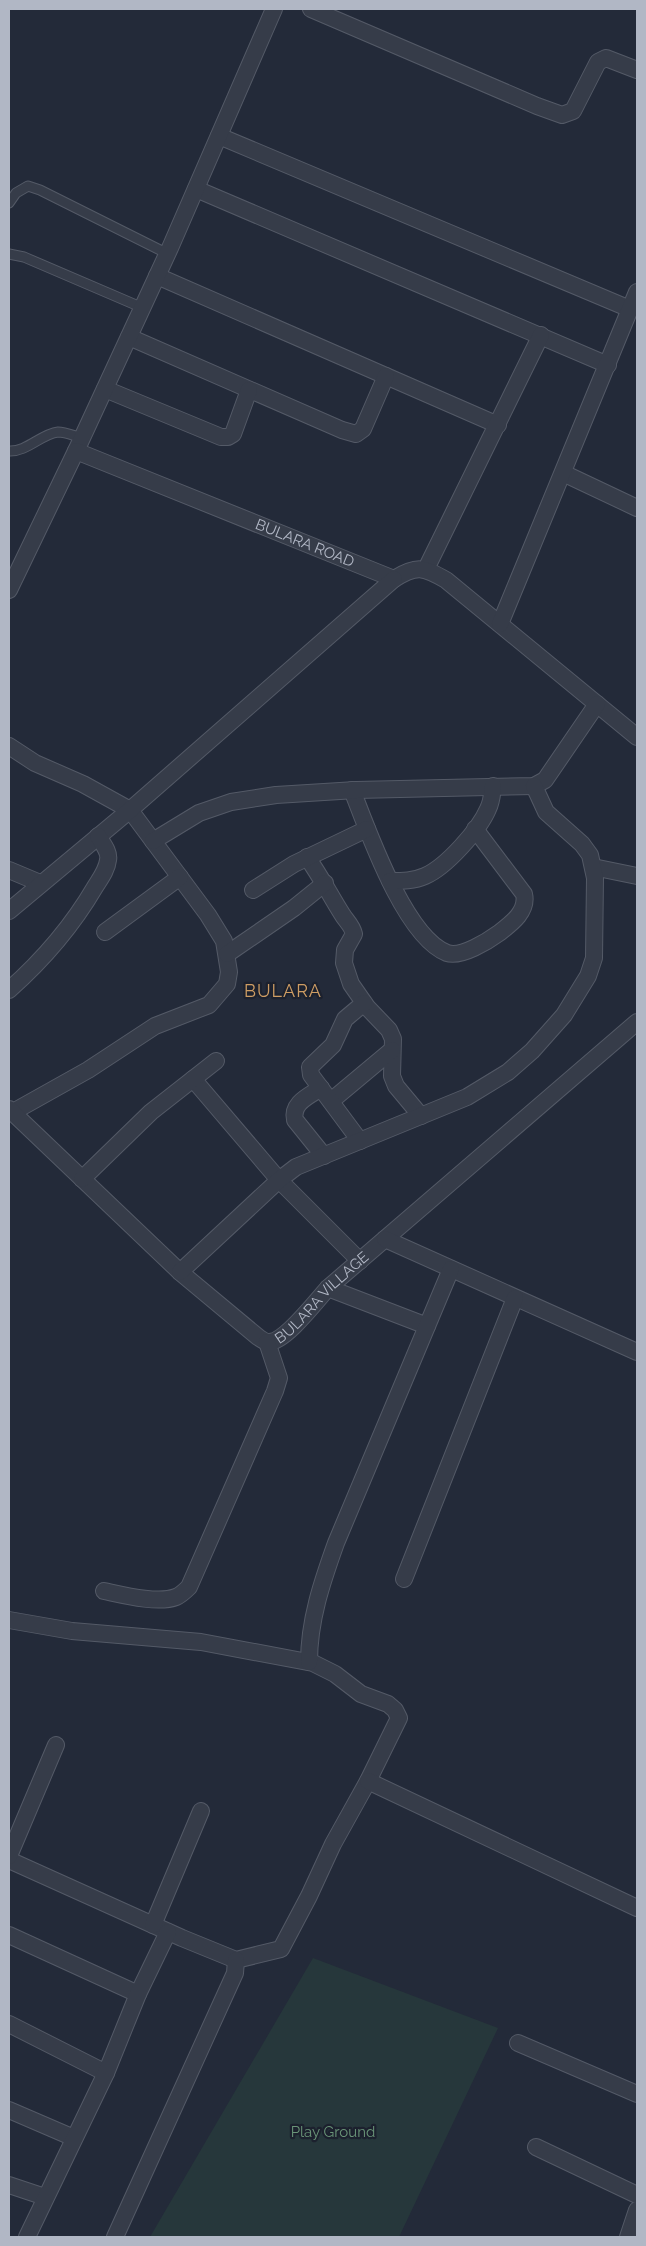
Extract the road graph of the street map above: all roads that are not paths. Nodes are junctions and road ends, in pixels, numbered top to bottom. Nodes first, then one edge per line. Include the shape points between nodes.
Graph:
1 (274, 9) edge
2 (311, 9) edge
3 (637, 70) edge
4 (219, 136) junction
5 (196, 189) junction
6 (9, 203) edge
7 (9, 254) edge
8 (168, 254) junction
9 (157, 276) junction
10 (637, 292) edge
11 (143, 308) junction
12 (630, 309) junction
13 (541, 335) junction
14 (129, 338) junction
15 (608, 365) junction
16 (386, 376) junction
17 (105, 389) junction
18 (249, 390) junction
19 (498, 425) junction
20 (79, 444) junction
21 (9, 451) edge
22 (563, 473) junction
23 (637, 508) edge
24 (426, 568) junction
25 (394, 579) junction
26 (9, 590) edge
27 (500, 624) junction
28 (597, 704) junction
29 (637, 737) edge
30 (9, 746) edge
31 (493, 786) junction
32 (534, 786) junction
33 (352, 790) junction
34 (130, 810) junction
35 (475, 828) junction
36 (367, 829) junction
37 (98, 836) junction
38 (153, 840) junction
39 (308, 857) junction
40 (593, 867) junction
41 (9, 870) edge
42 (637, 876) edge
43 (180, 878) junction
44 (390, 881) junction
45 (325, 883) junction
46 (40, 884) junction
47 (252, 890) dead end
48 (9, 911) edge
49 (104, 932) dead end
50 (227, 954) junction
51 (9, 990) edge
52 (364, 1003) junction
53 (637, 1022) edge
54 (392, 1050) junction
55 (216, 1061) dead end
56 (193, 1080) junction
57 (321, 1088) junction
58 (331, 1102) junction
59 (11, 1111) edge
60 (421, 1116) junction
61 (360, 1142) junction
62 (324, 1156) junction
63 (82, 1179) junction
64 (279, 1180) junction
65 (385, 1240) junction
66 (360, 1260) junction
67 (451, 1269) junction
68 (180, 1272) junction
69 (328, 1288) junction
70 (515, 1298) junction
71 (427, 1326) junction
72 (267, 1342) junction
73 (637, 1352) edge
74 (404, 1579) dead end
75 (104, 1591) dead end
76 (9, 1620) edge
77 (309, 1662) junction
78 (56, 1745) dead end
79 (368, 1781) junction
80 (201, 1810) dead end
81 (9, 1856) edge
82 (9, 1860) edge
83 (637, 1908) edge
84 (160, 1928) junction
85 (9, 1935) edge
86 (236, 1960) junction
87 (138, 1994) junction
88 (9, 2024) edge
89 (518, 2043) dead end
90 (106, 2073) junction
91 (637, 2094) edge
92 (9, 2110) edge
93 (74, 2138) junction
94 (536, 2147) dead end
95 (9, 2185) edge
96 (637, 2195) edge
97 (45, 2197) junction
98 (637, 2210) edge
99 (28, 2237) edge
100 (115, 2237) edge
101 (628, 2237) edge

1 - 4 street
2 - 3 street via 562,115 573,111 598,62 606,58
4 - 5 street
4 - 12 street
5 - 8 street
5 - 13 street
6 - 8 lane via 16,193 28,186
7 - 11 lane via 24,257
8 - 9 street
9 - 11 street
9 - 16 street
10 - 12 street
11 - 14 street
12 - 15 street
13 - 15 street
13 - 19 street
14 - 17 street
14 - 18 street
15 - 22 street
16 - 18 street via 363,429 356,434
16 - 19 street
17 - 18 street via 228,437 233,434
17 - 20 street
19 - 24 street
20 - 21 lane via 64,432 55,432 29,446
20 - 25 street, BULARA ROAD
20 - 26 street
22 - 23 street
22 - 27 street
24 - 25 street via 409,570
24 - 27 street
25 - 34 street
27 - 28 street
28 - 29 street
28 - 32 street via 545,780
30 - 34 street via 35,763
31 - 32 street
31 - 33 street
31 - 35 street via 488,811
32 - 40 street via 546,812 582,844
33 - 36 street
33 - 38 street via 276,794 231,802 199,813
34 - 37 street
34 - 38 street
35 - 44 street via 443,863 427,875 415,880
35 - 44 street via 526,901 521,912 489,940 456,954 447,953 432,943 407,913
36 - 39 street
36 - 44 street
37 - 46 street
37 - 51 street via 108,854 105,870 58,942
38 - 43 street
39 - 45 street
39 - 47 street
40 - 42 street
40 - 60 street via 594,958 588,976 564,1015 532,1052 508,1072 467,1097
41 - 46 street
43 - 49 street
43 - 50 street via 224,941
45 - 50 street
45 - 52 street via 342,916 353,928 354,934 344,950 344,963 351,984
46 - 48 street
50 - 59 street via 227,984 209,1005 155,1026 88,1070
52 - 54 street via 389,1030
52 - 57 street via 345,1019 333,1045 310,1067 311,1075
53 - 65 street, BULARA VILLAGE
54 - 58 street
54 - 60 street via 394,1081
55 - 56 street
56 - 63 street via 152,1112
56 - 64 street
57 - 58 street
57 - 62 street via 297,1105 293,1113
58 - 61 street
59 - 63 street, BULARA VILLAGE
60 - 61 street
61 - 62 street
62 - 64 street via 296,1167
63 - 68 street, BULARA VILLAGE
64 - 66 street
64 - 68 street
65 - 66 street, BULARA VILLAGE
65 - 67 street
66 - 69 street, BULARA VILLAGE
67 - 70 street
67 - 71 street
68 - 72 street, BULARA VILLAGE
69 - 71 street
69 - 72 street, BULARA VILLAGE via 286,1333
70 - 73 street
70 - 74 street
71 - 77 street via 323,1580 311,1627
72 - 75 street via 279,1378 275,1391 189,1587 170,1599
76 - 77 street via 72,1632 201,1642
77 - 79 street via 335,1674 361,1694 388,1704 399,1718
78 - 81 street
79 - 83 street
79 - 86 street via 281,1948
80 - 84 street
82 - 84 street
84 - 86 street
84 - 87 street
85 - 87 street
86 - 100 street via 235,1973
87 - 90 street
88 - 90 street
89 - 91 street
90 - 93 street
92 - 93 street
93 - 97 street
94 - 96 street
95 - 97 street
97 - 99 street
98 - 101 street

